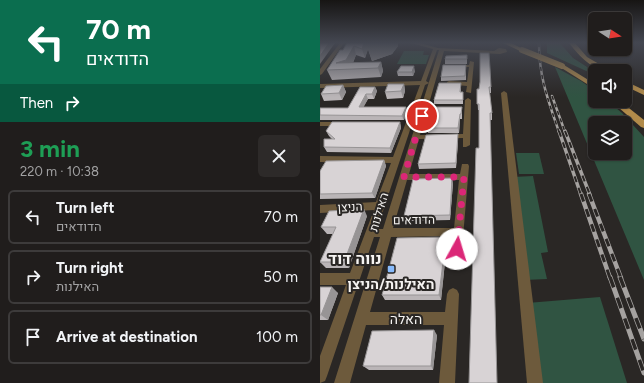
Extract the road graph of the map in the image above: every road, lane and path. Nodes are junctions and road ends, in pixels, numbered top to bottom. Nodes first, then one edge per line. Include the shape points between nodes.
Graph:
1 (326, 61) edge
2 (437, 61) edge
3 (554, 61) edge
4 (561, 64) junction
5 (450, 66) edge
6 (320, 73) edge
7 (588, 77) edge
8 (588, 82) edge
9 (427, 83) junction
10 (632, 83) edge
11 (470, 84) junction
12 (320, 87) edge
13 (632, 87) edge
14 (644, 89) edge
15 (469, 92) dead end
16 (504, 92) dead end
17 (644, 93) edge
18 (466, 105) dead end
19 (632, 106) edge
20 (623, 108) edge
21 (644, 115) edge
22 (352, 124) edge
23 (320, 125) edge
24 (644, 125) edge
25 (466, 136) junction
26 (415, 137) junction
27 (466, 144) dead end
28 (320, 159) edge
29 (395, 160) junction
30 (465, 166) dead end
31 (404, 177) junction
32 (464, 177) junction
33 (379, 206) junction
34 (320, 209) edge
35 (459, 232) junction
36 (370, 233) junction
37 (387, 233) junction
38 (457, 249) dead end
39 (320, 279) edge
40 (354, 279) junction
41 (453, 294) dead end
42 (451, 318) junction
43 (361, 319) junction
44 (320, 376) edge
45 (342, 383) edge
46 (447, 383) edge
47 (536, 383) edge

1 - 6 street
2 - 9 street, האילנות
3 - 4 main road, bridge
4 - 7 main road
4 - 8 main road
5 - 11 street via 471,64
9 - 11 street
9 - 12 street
9 - 26 street, האילנות via 428,108
9 - 29 street, האילנות via 404,124
10 - 14 main road
11 - 15 street
13 - 17 main road
16 - 47 street
18 - 25 street
19 - 21 main road
20 - 24 main road
22 - 23 street
25 - 26 street
25 - 27 street
26 - 31 street, האילנות
28 - 29 street
29 - 33 street, האילנות
30 - 32 street
31 - 32 street
31 - 37 street, האילנות
32 - 35 street
33 - 34 street, הניצן
33 - 36 street, האילנות
35 - 37 street, הדודאים
35 - 38 street
36 - 37 street, הדודאים
36 - 40 street, האילנות
37 - 43 street, האילנות
39 - 40 street
40 - 44 street, האילנות
41 - 42 street
42 - 43 street, האלה
42 - 46 street
43 - 45 street, האילנות

